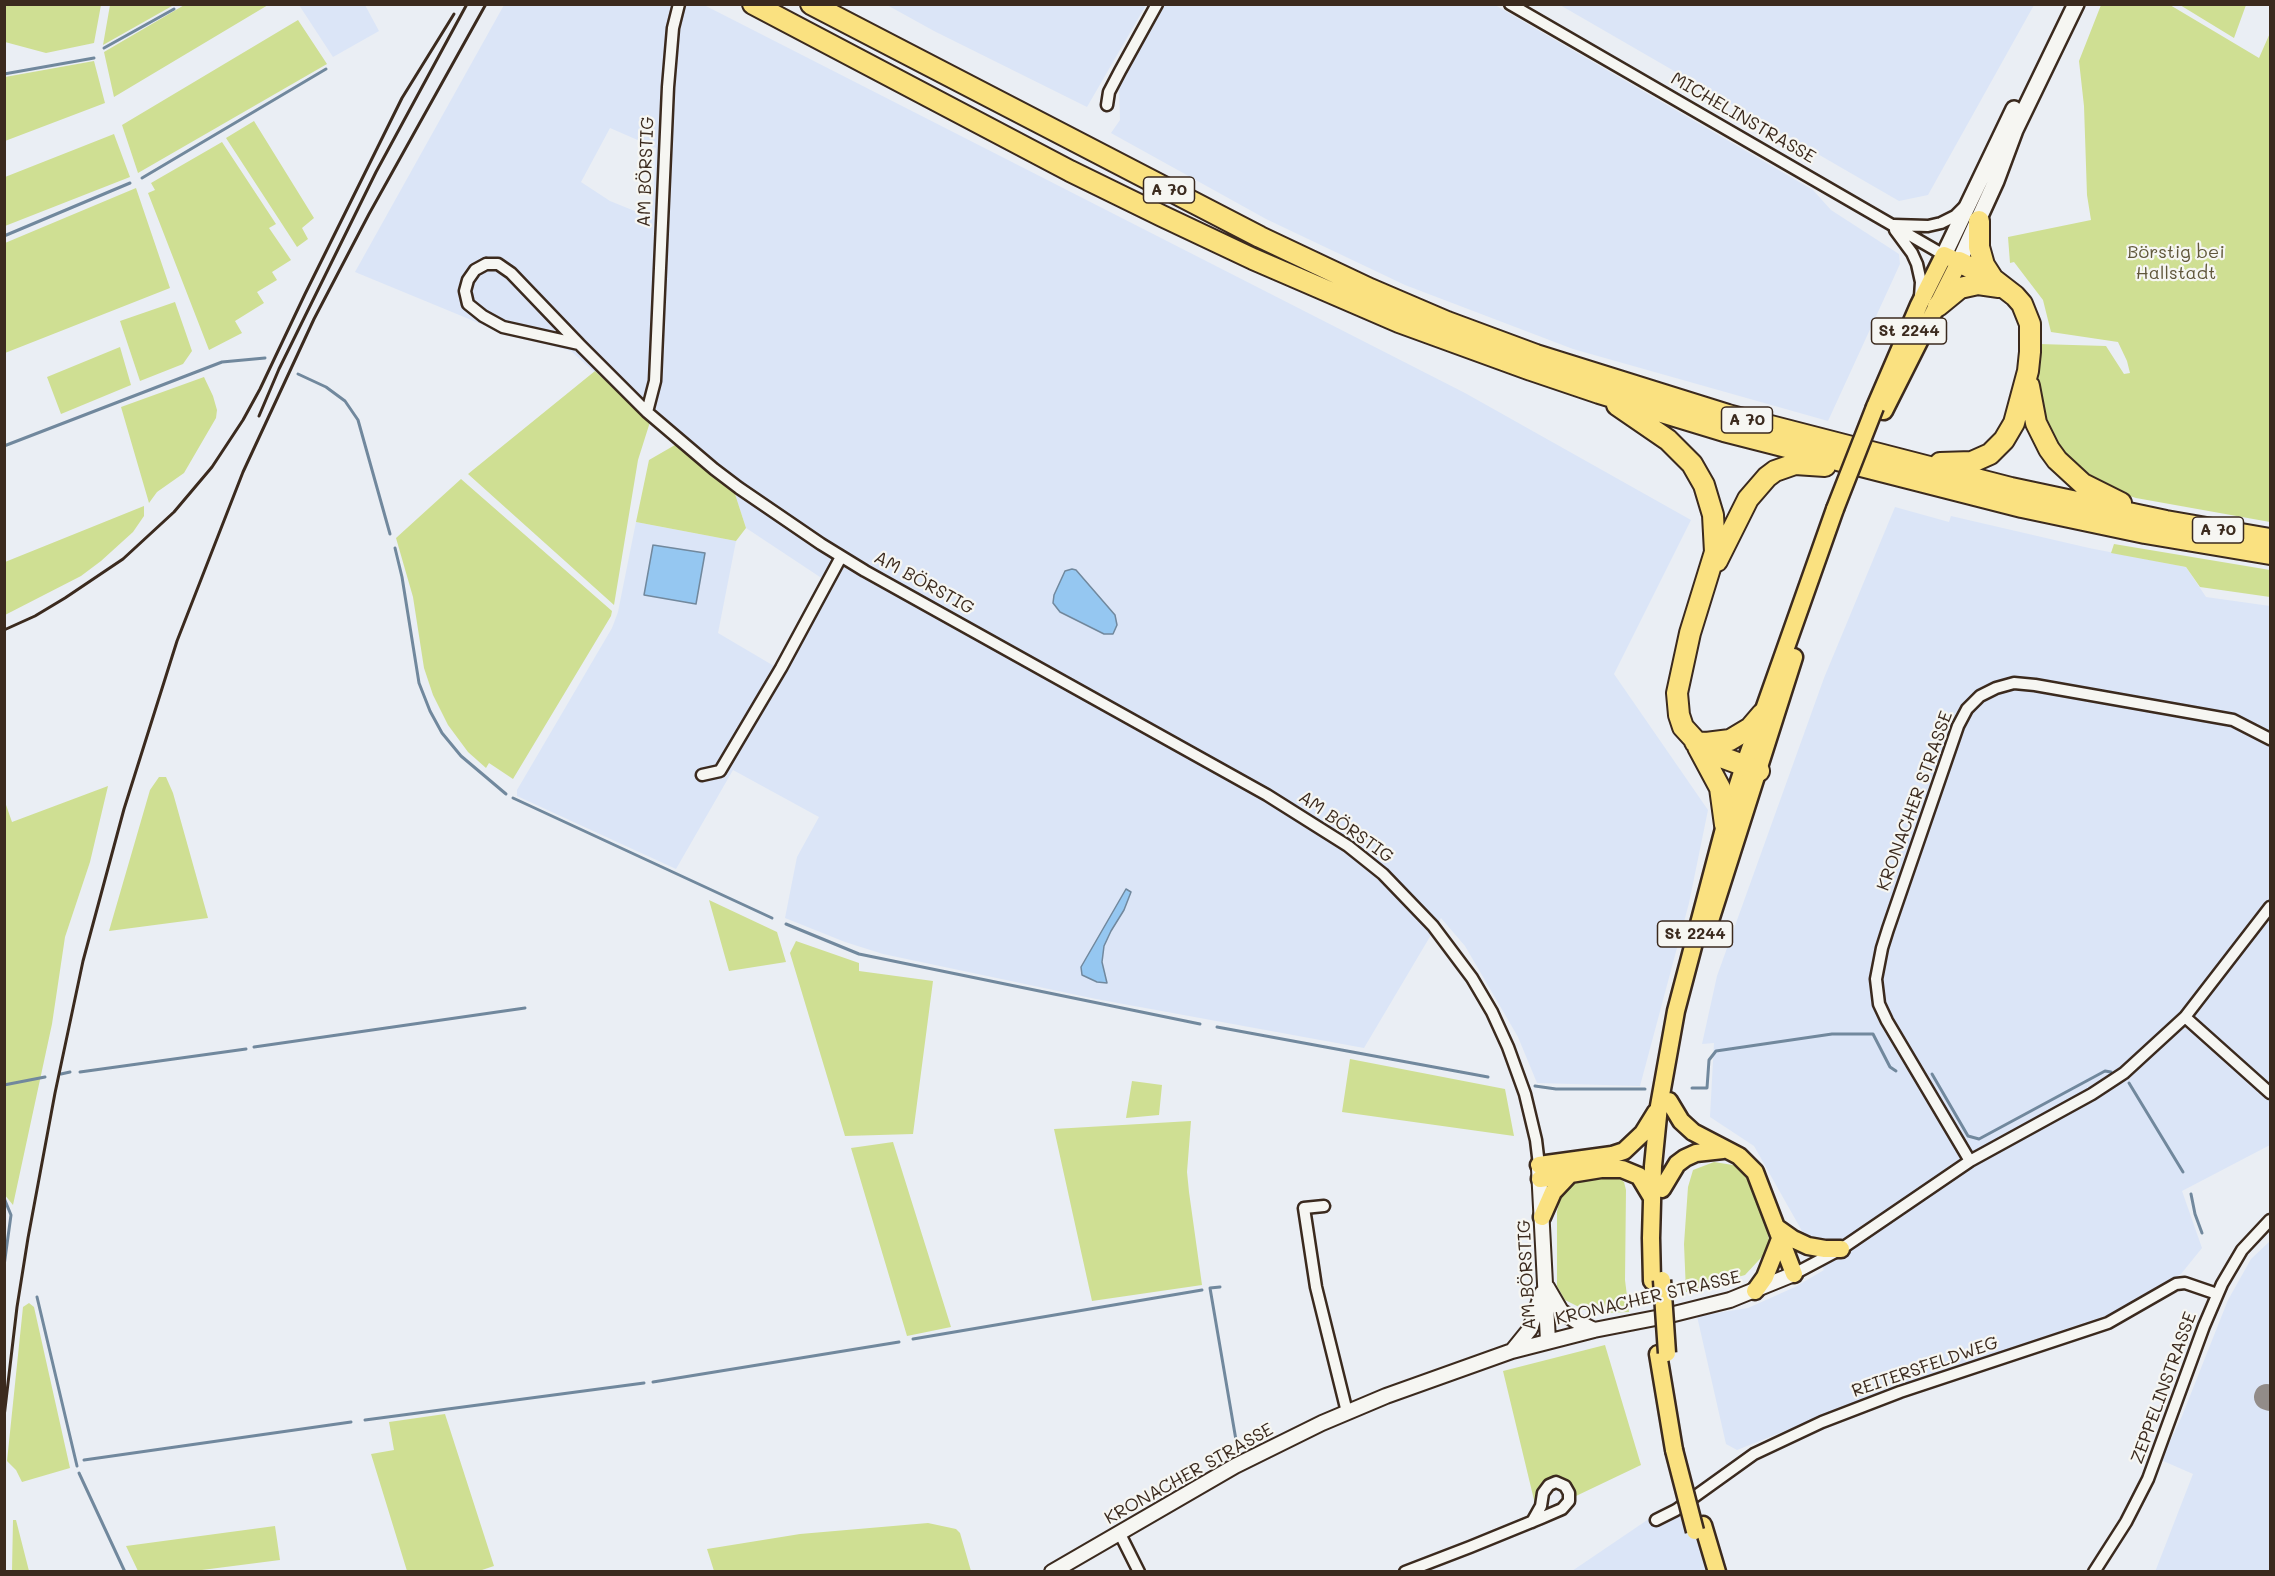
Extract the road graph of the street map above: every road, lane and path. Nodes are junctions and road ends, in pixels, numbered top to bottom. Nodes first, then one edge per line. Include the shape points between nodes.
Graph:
1 (679, 4) edge
2 (753, 4) edge
3 (811, 4) edge
4 (1157, 4) edge
5 (1510, 4) edge
6 (2066, 4) edge
7 (2076, 4) edge
8 (1107, 105) dead end
9 (1970, 201) junction
10 (1979, 221) junction
11 (1890, 225) junction
12 (1951, 259) junction
13 (1998, 284) junction
14 (1928, 306) junction
15 (579, 344) junction
16 (2028, 371) junction
17 (1599, 393) junction
18 (647, 412) junction
19 (1895, 459) junction
20 (1871, 469) junction
21 (1839, 511) junction
22 (2166, 521) junction
23 (2271, 539) edge
24 (2271, 554) edge
25 (841, 557) junction
26 (1707, 579) junction
27 (1762, 714) junction
28 (2271, 740) edge
29 (1695, 742) junction
30 (1752, 768) junction
31 (702, 775) dead end
32 (1725, 825) junction
33 (2271, 907) edge
34 (2185, 1017) junction
35 (2271, 1093) edge
36 (1664, 1104) junction
37 (1727, 1150) junction
38 (1970, 1161) junction
39 (1540, 1172) junction
40 (1570, 1174) junction
41 (1657, 1193) junction
42 (1323, 1206) dead end
43 (1542, 1217) junction
44 (2271, 1220) edge
45 (1778, 1233) junction
46 (1841, 1249) junction
47 (1794, 1274) junction
48 (1545, 1282) junction
49 (1755, 1291) junction
50 (2217, 1294) junction
51 (1594, 1330) junction
52 (1548, 1341) junction
53 (1512, 1351) junction
54 (1347, 1412) junction
55 (1656, 1520) dead end
56 (1532, 1522) dead end
57 (1699, 1528) junction
58 (1120, 1534) junction
59 (1052, 1572) edge
60 (1139, 1572) edge
61 (1405, 1572) edge
62 (1708, 1572) edge
63 (1717, 1572) edge
64 (2094, 1572) edge

1 - 18 street, AM BÖRSTIG via 668,87 656,381
2 - 17 highway, A 70 via 1070,171 1253,259 1399,322
3 - 19 highway, A 70 via 1260,237 1447,322 1668,398
4 - 8 street via 1119,71
5 - 11 street, MICHELINSTRASSE
6 - 9 main road, St 2244
7 - 10 main road, St 2244 via 2015,130
9 - 11 street via 1941,223
9 - 12 main road, St 2244
10 - 12 main road, St 2244
10 - 13 highway via 1984,265
11 - 12 street, MICHELINSTRASSE
11 - 14 street via 1912,253
12 - 13 highway
12 - 14 main road, St 2244
13 - 14 highway via 1960,288
13 - 16 highway via 2015,296 2028,314
14 - 21 main road, St 2244 via 1880,409
15 - 15 street, AM BÖRSTIG via 512,273 498,264 486,264 468,279 468,304 483,316 503,327
15 - 18 street, AM BÖRSTIG
16 - 19 highway via 2014,423 1990,454 1957,464
16 - 22 highway via 2036,423 2061,465 2095,492
17 - 20 highway, A 70
17 - 26 highway via 1663,436 1692,464 1704,485 1713,515 1715,552
18 - 25 street, AM BÖRSTIG via 739,488
19 - 22 highway, A 70
20 - 24 highway, A 70 via 2022,507
20 - 26 highway via 1804,463 1775,471 1748,499
21 - 27 main road, St 2244
21 - 30 main road, St 2244 via 1812,601
22 - 23 highway, A 70
25 - 31 street via 720,771
25 - 39 street, AM BÖRSTIG via 1267,795 1340,841 1383,874 1433,926 1492,1012 1526,1094
26 - 29 highway via 1677,693 1683,727
27 - 29 highway via 1750,728 1730,740
27 - 30 main road, St 2244
28 - 38 street, KRONACHER STRASSE via 2233,720 2035,685 2014,683 1996,688 1967,709 1888,928 1876,979 1879,1004 1887,1021
29 - 30 highway via 1715,756
29 - 32 highway via 1720,788
30 - 32 main road, St 2244
30 - 36 main road, St 2244
32 - 36 main road, St 2244 via 1676,1011
33 - 34 street, KRONACHER STRASSE
34 - 35 street
34 - 38 street, KRONACHER STRASSE via 2109,1083
36 - 37 main road via 1693,1132
36 - 39 main road via 1624,1151
36 - 41 main road, St 2244
37 - 41 main road via 1710,1150 1684,1158
37 - 45 main road via 1755,1172
38 - 46 street, KRONACHER STRASSE
39 - 40 main road
39 - 43 street, AM BÖRSTIG
40 - 41 main road via 1622,1169 1639,1176
40 - 43 main road via 1553,1192
41 - 57 main road, St 2244 via 1657,1280 1663,1353 1678,1449
42 - 54 street via 1304,1208 1316,1287
43 - 48 street, AM BÖRSTIG
44 - 50 street, ZEPPELINSTRASSE via 2242,1250
45 - 46 main road via 1808,1246
45 - 47 main road
45 - 49 main road via 1769,1268
46 - 47 street, KRONACHER STRASSE
47 - 49 street, KRONACHER STRASSE
48 - 51 street via 1561,1311
48 - 52 street, AM BÖRSTIG
48 - 53 street via 1530,1329
49 - 51 street, KRONACHER STRASSE via 1691,1310
50 - 55 street, REITERSFELDWEG via 2185,1283 2176,1284 2108,1323 1822,1422 1754,1454
50 - 64 street, ZEPPELINSTRASSE via 2148,1479
51 - 52 street, KRONACHER STRASSE
52 - 53 street, KRONACHER STRASSE
53 - 54 street, KRONACHER STRASSE
54 - 58 street, KRONACHER STRASSE via 1235,1466
56 - 61 street
57 - 62 main road, St 2244
57 - 63 main road, St 2244
58 - 59 street, KRONACHER STRASSE
58 - 60 street

